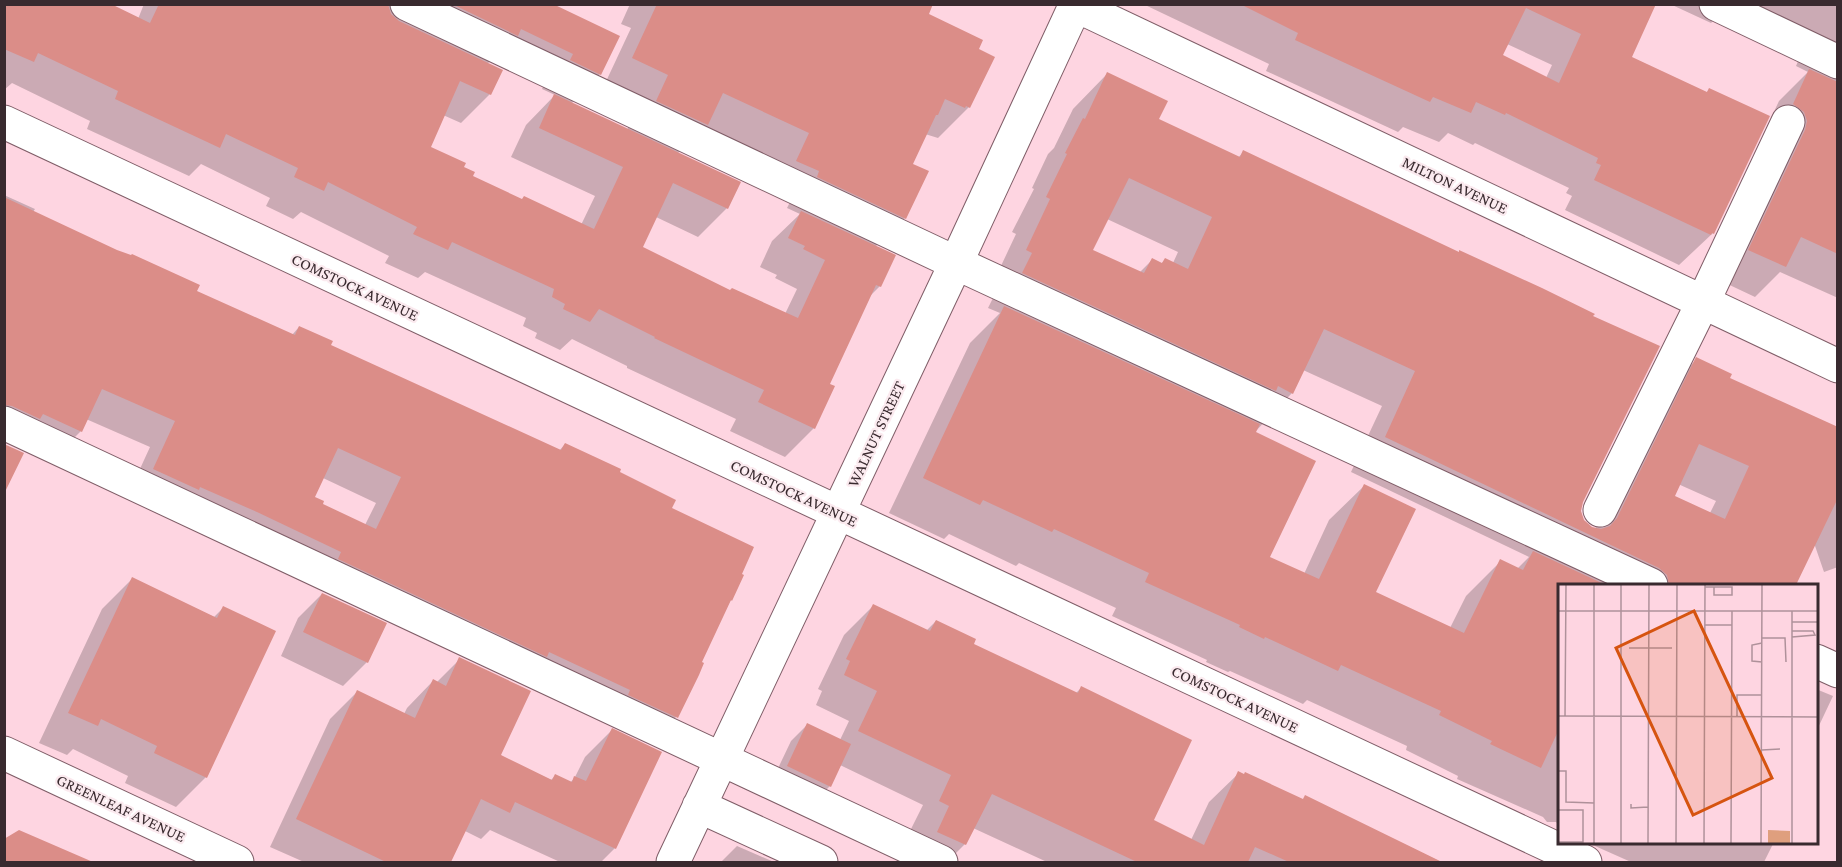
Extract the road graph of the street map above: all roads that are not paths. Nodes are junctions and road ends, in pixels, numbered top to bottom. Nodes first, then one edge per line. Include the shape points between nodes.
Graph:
1 (407, 4) edge
2 (1716, 4) edge
3 (1075, 5) edge
4 (1838, 62) edge
5 (4, 122) edge
6 (1788, 122) dead end
7 (956, 263) junction
8 (1703, 302) junction
9 (1838, 366) edge
10 (4, 423) edge
11 (1600, 510) dead end
12 (838, 514) junction
13 (1649, 584) edge
14 (1818, 663) edge
15 (1838, 671) edge
16 (4, 753) edge
17 (722, 760) junction
18 (699, 806) junction
19 (237, 862) edge
20 (673, 862) edge
21 (821, 862) edge
22 (941, 862) edge
23 (1585, 862) edge

1 - 7 street
2 - 4 street
3 - 7 street, WALNUT STREET
3 - 8 street, MILTON AVENUE
5 - 12 street, COMSTOCK AVENUE
6 - 8 street
7 - 12 street, WALNUT STREET
7 - 13 street
8 - 9 street, MILTON AVENUE
8 - 11 street
10 - 17 street
12 - 17 street, WALNUT STREET
12 - 23 street, COMSTOCK AVENUE
14 - 15 street
16 - 19 street, GREENLEAF AVENUE
17 - 18 street, WALNUT STREET
17 - 22 street
18 - 20 street, WALNUT STREET
18 - 21 street

